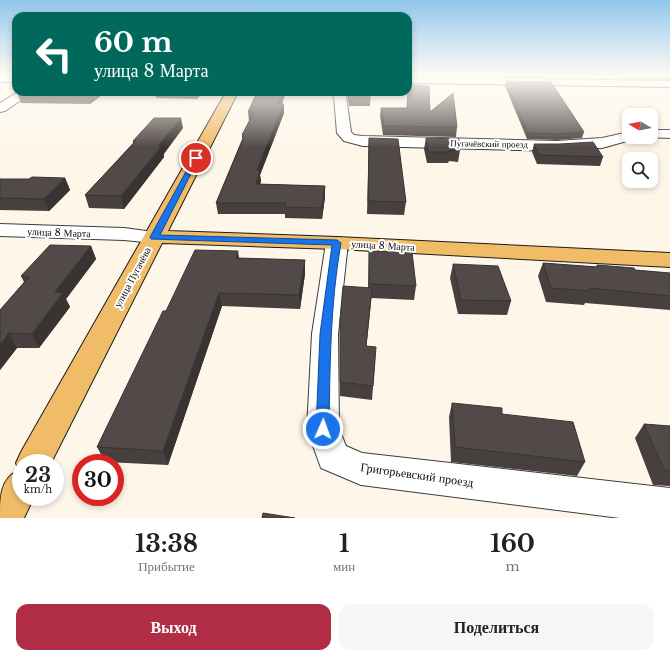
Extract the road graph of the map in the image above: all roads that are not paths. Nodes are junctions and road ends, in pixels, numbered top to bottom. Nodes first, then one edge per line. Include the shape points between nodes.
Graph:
1 (13, 100) edge
2 (228, 100) edge
3 (340, 100) edge
4 (0, 108) edge
5 (658, 134) edge
6 (670, 134) edge
7 (622, 138) edge
8 (0, 230) edge
9 (154, 237) junction
10 (337, 243) junction
11 (670, 260) edge
12 (38, 454) edge
13 (12, 503) edge
14 (670, 506) edge
15 (4, 518) edge

1 - 4 street
2 - 9 main road, улица Пугачёва
3 - 7 street, Пугачёвский проезд via 344,132 349,138 364,141 563,146 602,143
5 - 6 street
8 - 9 street, улица 8 Марта
9 - 10 main road, улица 8 Марта
9 - 12 main road, улица Пугачёва
10 - 11 main road, улица 8 Марта
10 - 14 street, Григорьевский проезд via 325,334 323,429 333,457 361,469
13 - 15 main road

